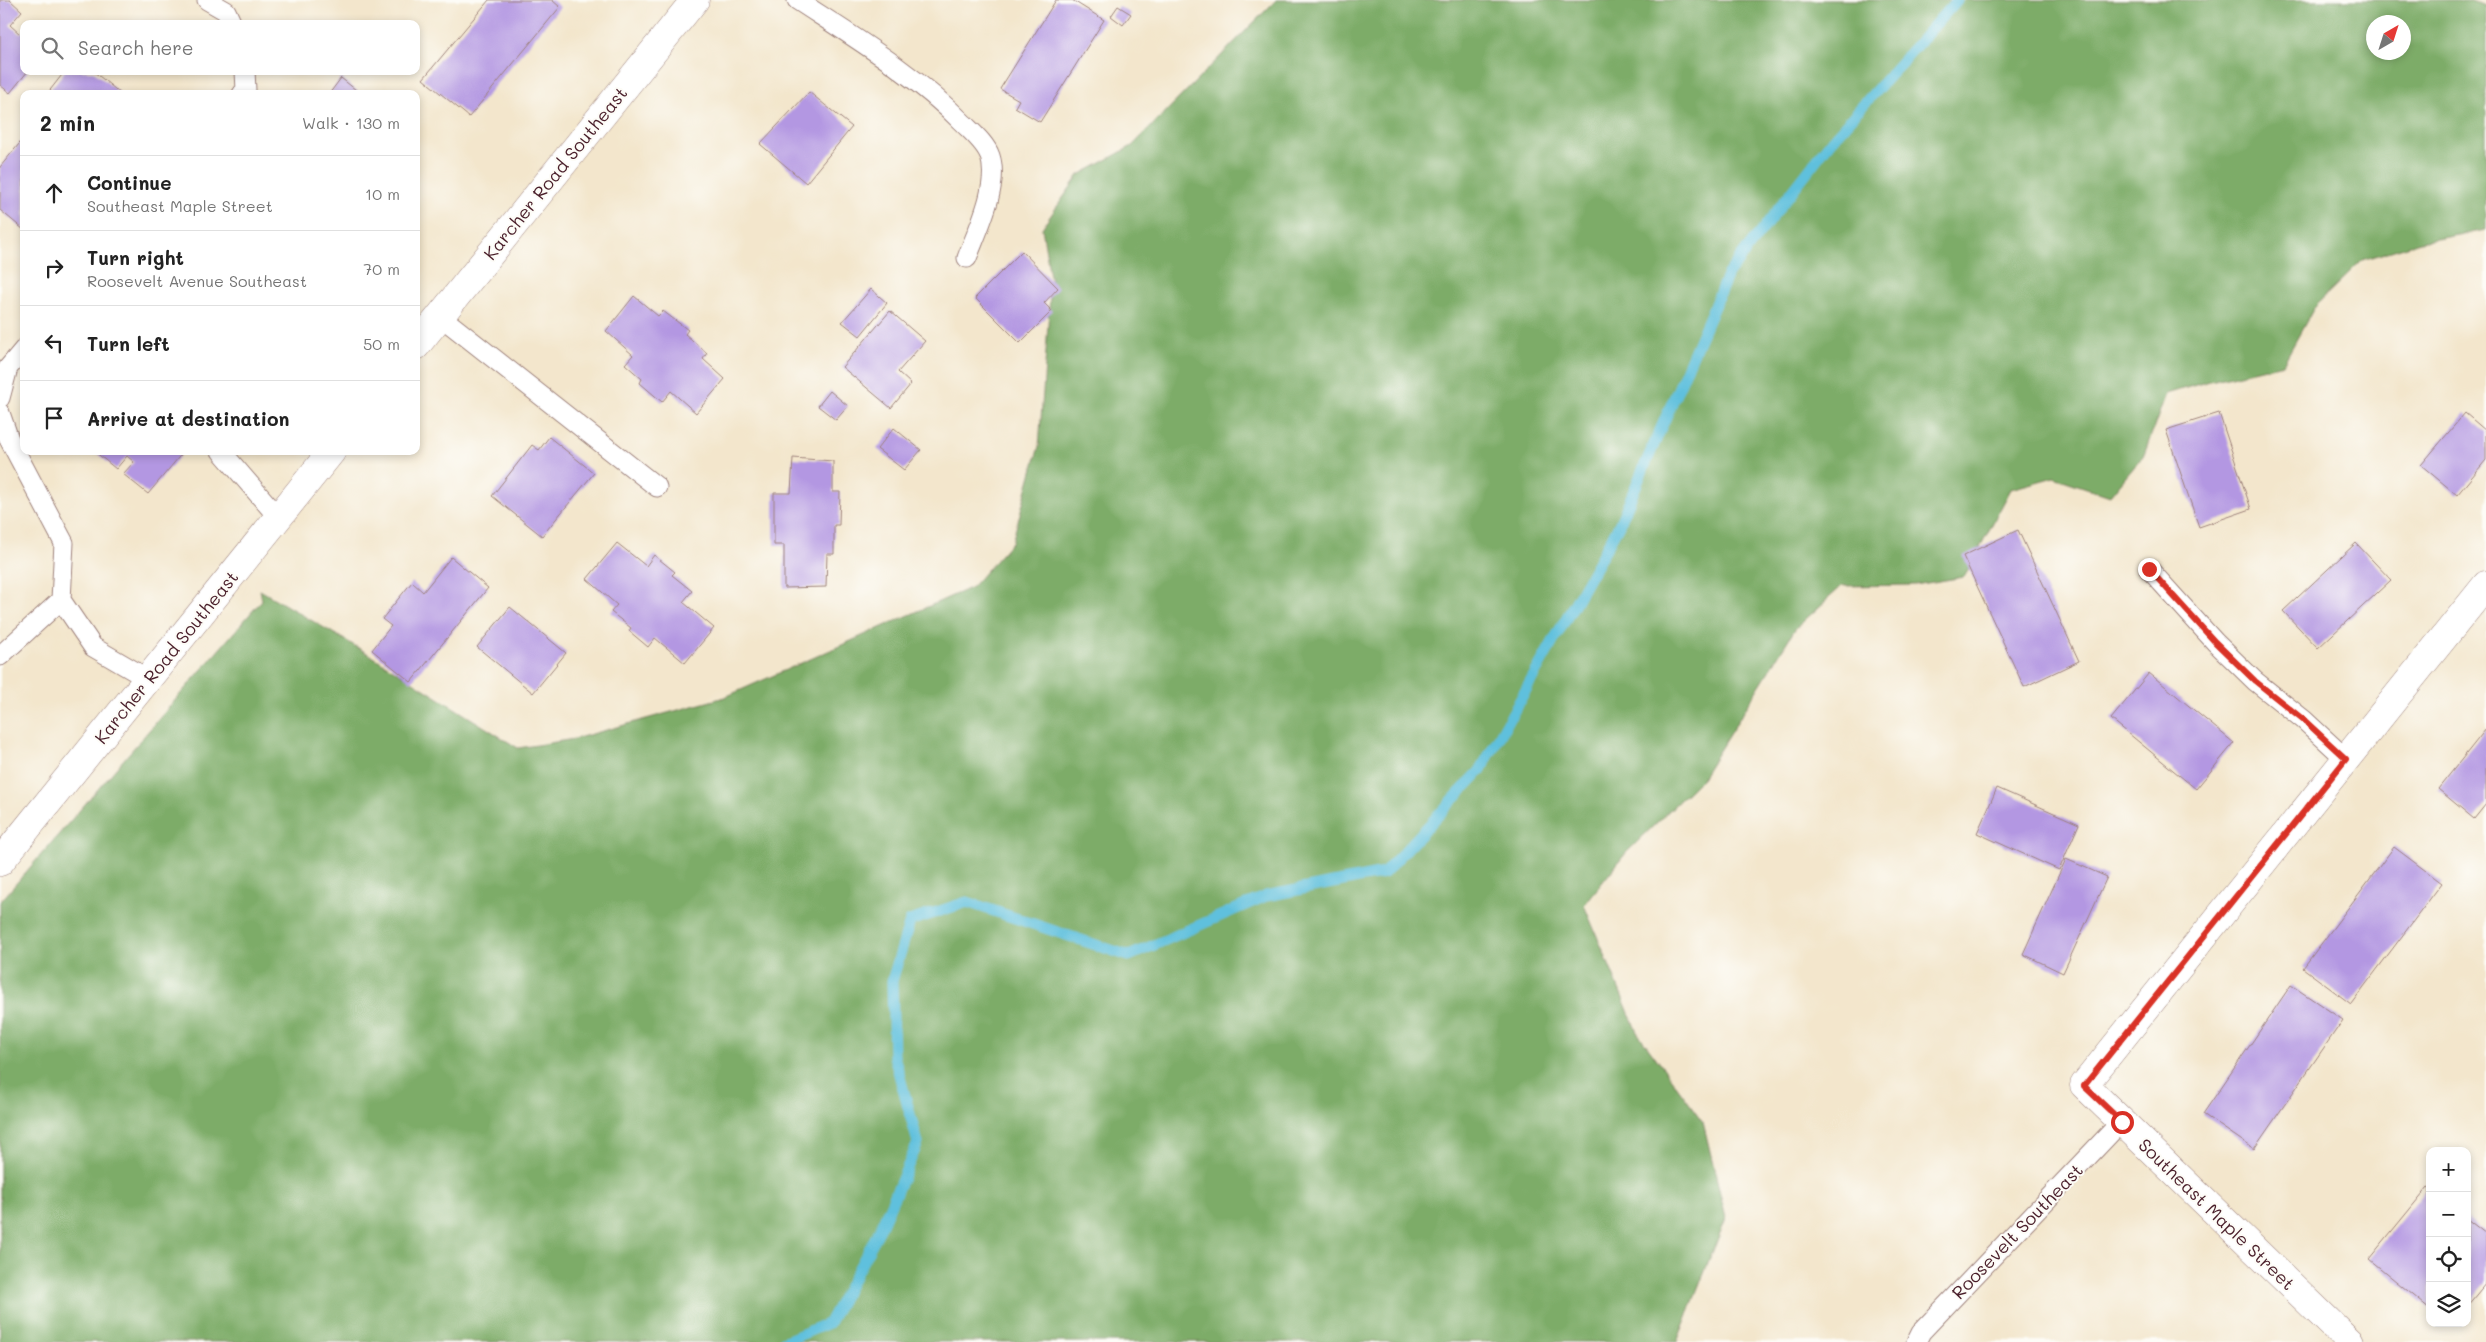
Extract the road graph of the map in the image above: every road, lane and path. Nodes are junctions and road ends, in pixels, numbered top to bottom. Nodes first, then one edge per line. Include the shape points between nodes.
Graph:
1 (207, 0) edge
2 (695, 0) edge
3 (797, 0) edge
4 (230, 20) edge
5 (245, 75) edge
6 (246, 90) edge
7 (967, 258) dead end
8 (440, 316) junction
9 (420, 341) edge
10 (20, 354) edge
11 (0, 398) edge
12 (0, 413) edge
13 (224, 455) edge
14 (329, 455) edge
15 (657, 487) dead end
16 (278, 517) junction
17 (2149, 569) dead end
18 (2486, 585) edge
19 (61, 600) junction
20 (0, 656) edge
21 (148, 679) junction
22 (2346, 759) junction
23 (0, 862) edge
24 (2122, 1122) junction
25 (1916, 1342) edge
26 (2350, 1342) edge

1 - 4 lane via 226,11
2 - 8 street, Karcher Road Southeast
3 - 7 lane via 924,86 990,156 992,180
5 - 6 lane
8 - 9 street, Karcher Road Southeast
8 - 15 lane
10 - 11 lane via 8,368
12 - 19 lane via 9,440 64,543
13 - 16 lane
14 - 16 street, Karcher Road Southeast
16 - 21 street, Karcher Road Southeast
17 - 22 lane via 2255,681
18 - 22 street
19 - 20 lane
19 - 21 lane via 93,647
21 - 23 street, Karcher Road Southeast
22 - 24 street, Southeast Maple Street via 2084,1086
24 - 25 lane, Roosevelt Southeast via 1921,1332
24 - 26 street, Southeast Maple Street

